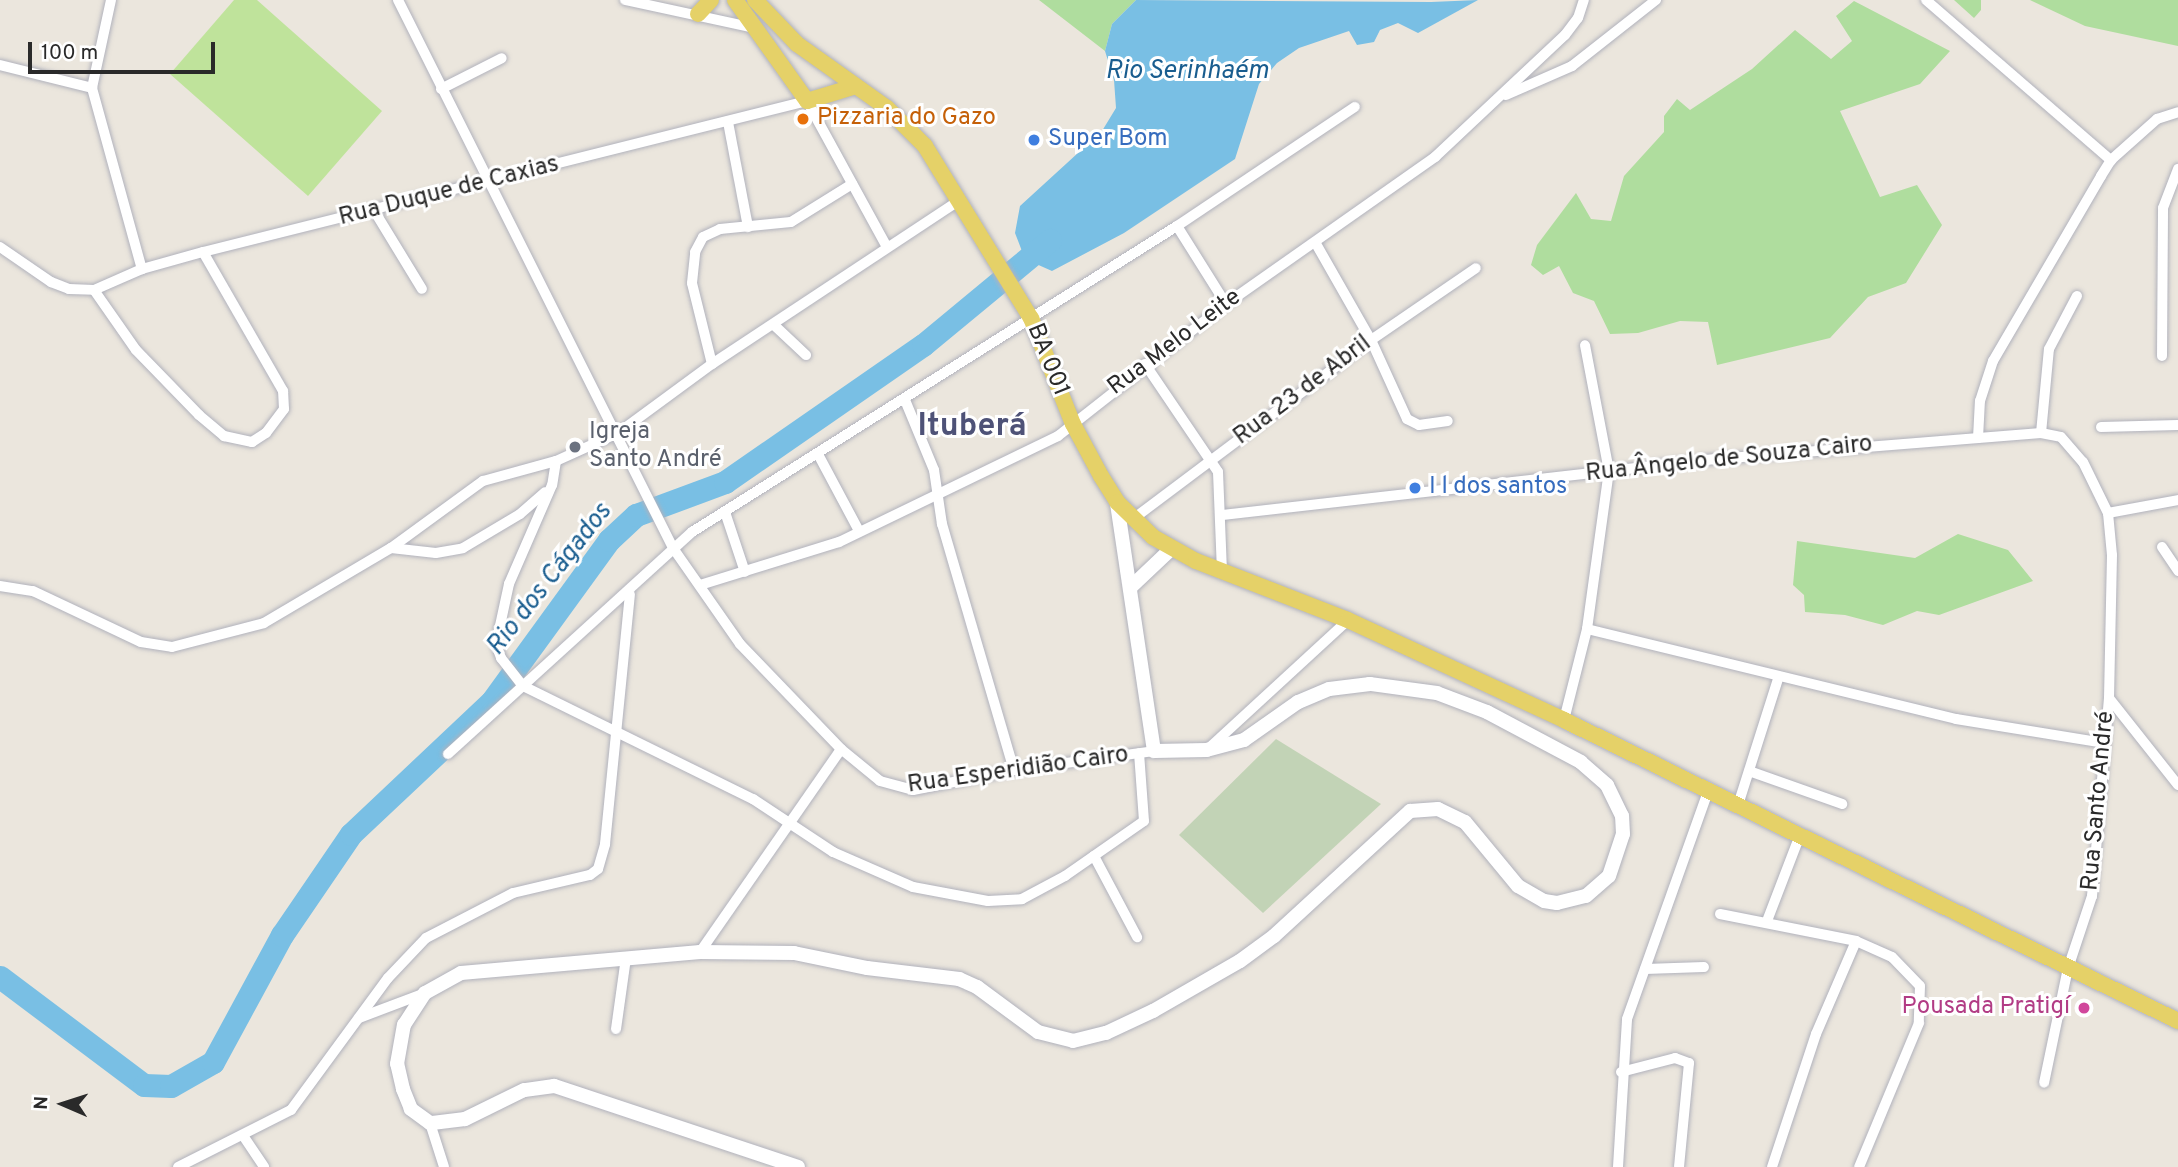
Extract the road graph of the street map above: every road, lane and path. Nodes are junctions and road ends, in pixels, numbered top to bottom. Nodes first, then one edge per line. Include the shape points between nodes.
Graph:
1 (111, 0) edge
2 (398, 0) edge
3 (625, 0) edge
4 (711, 0) edge
5 (735, 0) edge
6 (755, 0) edge
7 (1584, 0) edge
8 (1656, 0) edge
9 (1926, 0) edge
10 (698, 14) junction
11 (758, 28) junction
12 (502, 58) dead end
13 (0, 65) edge
14 (856, 86) junction
15 (92, 88) junction
16 (442, 89) junction
17 (1500, 97) junction
18 (807, 101) junction
19 (1355, 107) dead end
20 (2178, 112) edge
21 (728, 122) junction
22 (2111, 160) junction
23 (2178, 169) edge
24 (488, 183) junction
25 (852, 184) junction
26 (960, 200) junction
27 (375, 212) junction
28 (1177, 226) junction
29 (748, 227) junction
30 (1315, 242) junction
31 (0, 247) edge
32 (887, 247) junction
33 (203, 252) junction
34 (1476, 268) dead end
35 (142, 269) junction
36 (94, 289) junction
37 (422, 289) dead end
38 (2077, 296) dead end
39 (1226, 304) junction
40 (1028, 314) junction
41 (774, 325) junction
42 (1371, 340) junction
43 (1585, 345) dead end
44 (806, 355) dead end
45 (2162, 356) dead end
46 (712, 364) junction
47 (1145, 365) junction
48 (905, 400) junction
49 (1448, 421) dead end
50 (1073, 424) junction
51 (2178, 425) edge
52 (2101, 427) dead end
53 (2041, 433) junction
54 (620, 438) junction
55 (1978, 438) junction
56 (819, 456) junction
57 (1213, 459) junction
58 (556, 461) junction
59 (1609, 471) junction
60 (552, 485) junction
61 (938, 492) junction
62 (2178, 500) edge
63 (1117, 502) junction
64 (725, 512) junction
65 (2108, 513) junction
66 (1223, 515) junction
67 (1133, 519) junction
68 (859, 531) junction
69 (2162, 547) dead end
70 (391, 548) junction
71 (673, 548) junction
72 (1171, 550) junction
73 (1222, 571) junction
74 (2178, 571) edge
75 (745, 572) junction
76 (700, 585) junction
77 (0, 586) edge
78 (1132, 586) junction
79 (629, 594) junction
80 (1348, 620) junction
81 (1587, 629) junction
82 (1779, 679) junction
83 (521, 683) junction
84 (2109, 698) junction
85 (1564, 720) junction
86 (613, 727) junction
87 (2105, 743) junction
88 (841, 749) junction
89 (1207, 750) junction
90 (1154, 751) junction
91 (1139, 753) junction
92 (448, 754) dead end
93 (1014, 770) junction
94 (1749, 771) junction
95 (2178, 785) edge
96 (1709, 789) junction
97 (1842, 804) dead end
98 (1738, 805) junction
99 (790, 825) junction
100 (1800, 835) junction
101 (1094, 856) junction
102 (1720, 914) dead end
103 (1768, 921) junction
104 (1137, 937) dead end
105 (1856, 941) junction
106 (700, 952) junction
107 (626, 958) junction
108 (1704, 967) dead end
109 (2068, 968) junction
110 (1644, 969) junction
111 (425, 993) junction
112 (359, 1018) junction
113 (2178, 1021) edge
114 (616, 1029) dead end
115 (1621, 1072) junction
116 (2044, 1083) dead end
117 (430, 1123) junction
118 (244, 1137) junction
119 (178, 1167) edge
120 (264, 1167) edge
121 (444, 1167) edge
122 (798, 1167) edge
123 (1618, 1167) edge
124 (1679, 1167) edge
125 (1772, 1167) edge
126 (1859, 1167) edge

1 - 15 street
2 - 16 street
3 - 10 street
4 - 10 main road
5 - 11 main road
6 - 14 main road, BA 001 via 797,44
7 - 17 street, Rua Melo Leite via 1574,25
8 - 17 street via 1572,66
9 - 22 street
10 - 11 street
11 - 18 main road
12 - 16 street
13 - 15 street
14 - 18 main road
14 - 26 main road, BA 001 via 916,136
15 - 35 street
16 - 24 street
17 - 30 street, Rua Melo Leite via 1403,183
18 - 21 street, Rua Duque de Caxias
18 - 25 street
19 - 28 street
20 - 22 street via 2157,119
21 - 24 street, Rua Duque de Caxias
21 - 29 street
22 - 55 street via 1993,361 1980,401
23 - 45 street via 2163,208
24 - 27 street, Rua Duque de Caxias
24 - 54 street
25 - 29 street via 791,222
25 - 32 street
26 - 32 street
26 - 40 main road, BA 001
27 - 33 street, Rua Duque de Caxias
27 - 37 street
28 - 39 street
28 - 40 street
29 - 46 street via 707,233 695,252 696,306
30 - 39 street, Rua Melo Leite
30 - 42 street
31 - 36 street via 51,282 69,289
32 - 41 street
33 - 35 street, Rua Duque de Caxias
33 - 36 street via 283,391 284,409 266,433 252,442 224,436 192,409 136,350
34 - 42 street, Rua 23 de Abril
35 - 36 street, Rua Duque de Caxias
38 - 53 street via 2049,349
39 - 47 street, Rua Melo Leite
40 - 48 street
40 - 50 main road, BA 001
41 - 44 street
41 - 46 street
42 - 49 street via 1406,419 1419,425
42 - 57 street, Rua 23 de Abril
43 - 59 street
46 - 54 street
47 - 50 street, Rua Melo Leite
47 - 57 street
48 - 56 street
48 - 61 street via 931,459
50 - 61 street, Rua Melo Leite via 1016,459
50 - 63 main road, BA 001
51 - 52 street
53 - 55 street, Rua Ângelo de Souza Cairo
53 - 65 street, Rua Ângelo de Souza Cairo via 2061,437 2073,448
54 - 58 street
54 - 71 street, Rua Esperidião Cairo
55 - 59 street, Rua Ângelo de Souza Cairo
56 - 64 street
56 - 68 street
57 - 66 street
57 - 67 street, Rua 23 de Abril
58 - 60 street
58 - 70 street via 483,481
59 - 66 street, Rua Ângelo de Souza Cairo
59 - 81 street
60 - 70 street via 520,514 463,548 436,552
60 - 83 street via 509,584 496,644
61 - 68 street, Rua Melo Leite
61 - 93 street via 942,524
62 - 65 street
63 - 67 main road, BA 001
63 - 78 main road
64 - 71 street
64 - 75 street
65 - 84 street, Rua Santo André via 2112,555
66 - 73 street
67 - 72 main road, BA 001
68 - 75 street, Rua Melo Leite via 806,555
69 - 74 street
70 - 77 street via 264,623 172,647 141,642 33,592
71 - 76 street, Rua Esperidião Cairo
71 - 79 street
72 - 73 main road, BA 001
72 - 78 main road
73 - 80 main road, BA 001
75 - 76 street, Rua Melo Leite
76 - 88 street, Rua Esperidião Cairo via 740,644
78 - 90 main road
79 - 83 street
79 - 86 street
80 - 85 main road, BA 001
80 - 89 street
81 - 82 street
81 - 85 street
82 - 87 street via 1956,719
82 - 94 street
83 - 86 street
83 - 92 street
84 - 87 street, Rua Santo André
84 - 95 street
85 - 96 main road, BA 001
86 - 99 street via 753,799
86 - 112 street via 604,858 598,869 513,894 446,925 412,950
87 - 109 street, Rua Santo André via 2092,896
88 - 93 street, Rua Esperidião Cairo via 880,781 902,789 932,788
88 - 99 street
89 - 90 main road
89 - 106 main road via 1244,740 1298,702 1329,689 1370,684 1437,693 1487,712 1595,773 1616,799 1622,816 1618,857 1609,876 1586,895 1557,903 1544,901 1518,886 1465,822 1438,809 1410,811 1240,961 1106,1034 1073,1041 1038,1032 959,979 794,953
90 - 91 street, Rua Esperidião Cairo
91 - 93 street, Rua Esperidião Cairo
91 - 101 street via 1146,817
94 - 97 street
94 - 98 street
96 - 98 main road, BA 001
96 - 110 street
98 - 100 main road, BA 001
99 - 101 street via 833,852 913,887 988,901 1022,899
99 - 106 street
100 - 103 street
100 - 109 main road, BA 001
101 - 104 street
102 - 103 street
103 - 105 street
105 - 125 street via 1816,1034
105 - 126 street via 1903,965 1923,997 1919,1023
106 - 107 main road
107 - 111 main road via 461,973
107 - 114 street
108 - 110 street
109 - 113 main road, BA 001
109 - 116 street, Rua Santo André
110 - 115 street via 1627,1019
111 - 112 street
111 - 117 main road via 404,1025 397,1064 411,1109
112 - 118 street via 303,1098 275,1121
115 - 123 street
115 - 124 street via 1675,1058 1689,1063
117 - 121 street
117 - 122 main road via 465,1119 524,1090 554,1086
118 - 119 street
118 - 120 street

